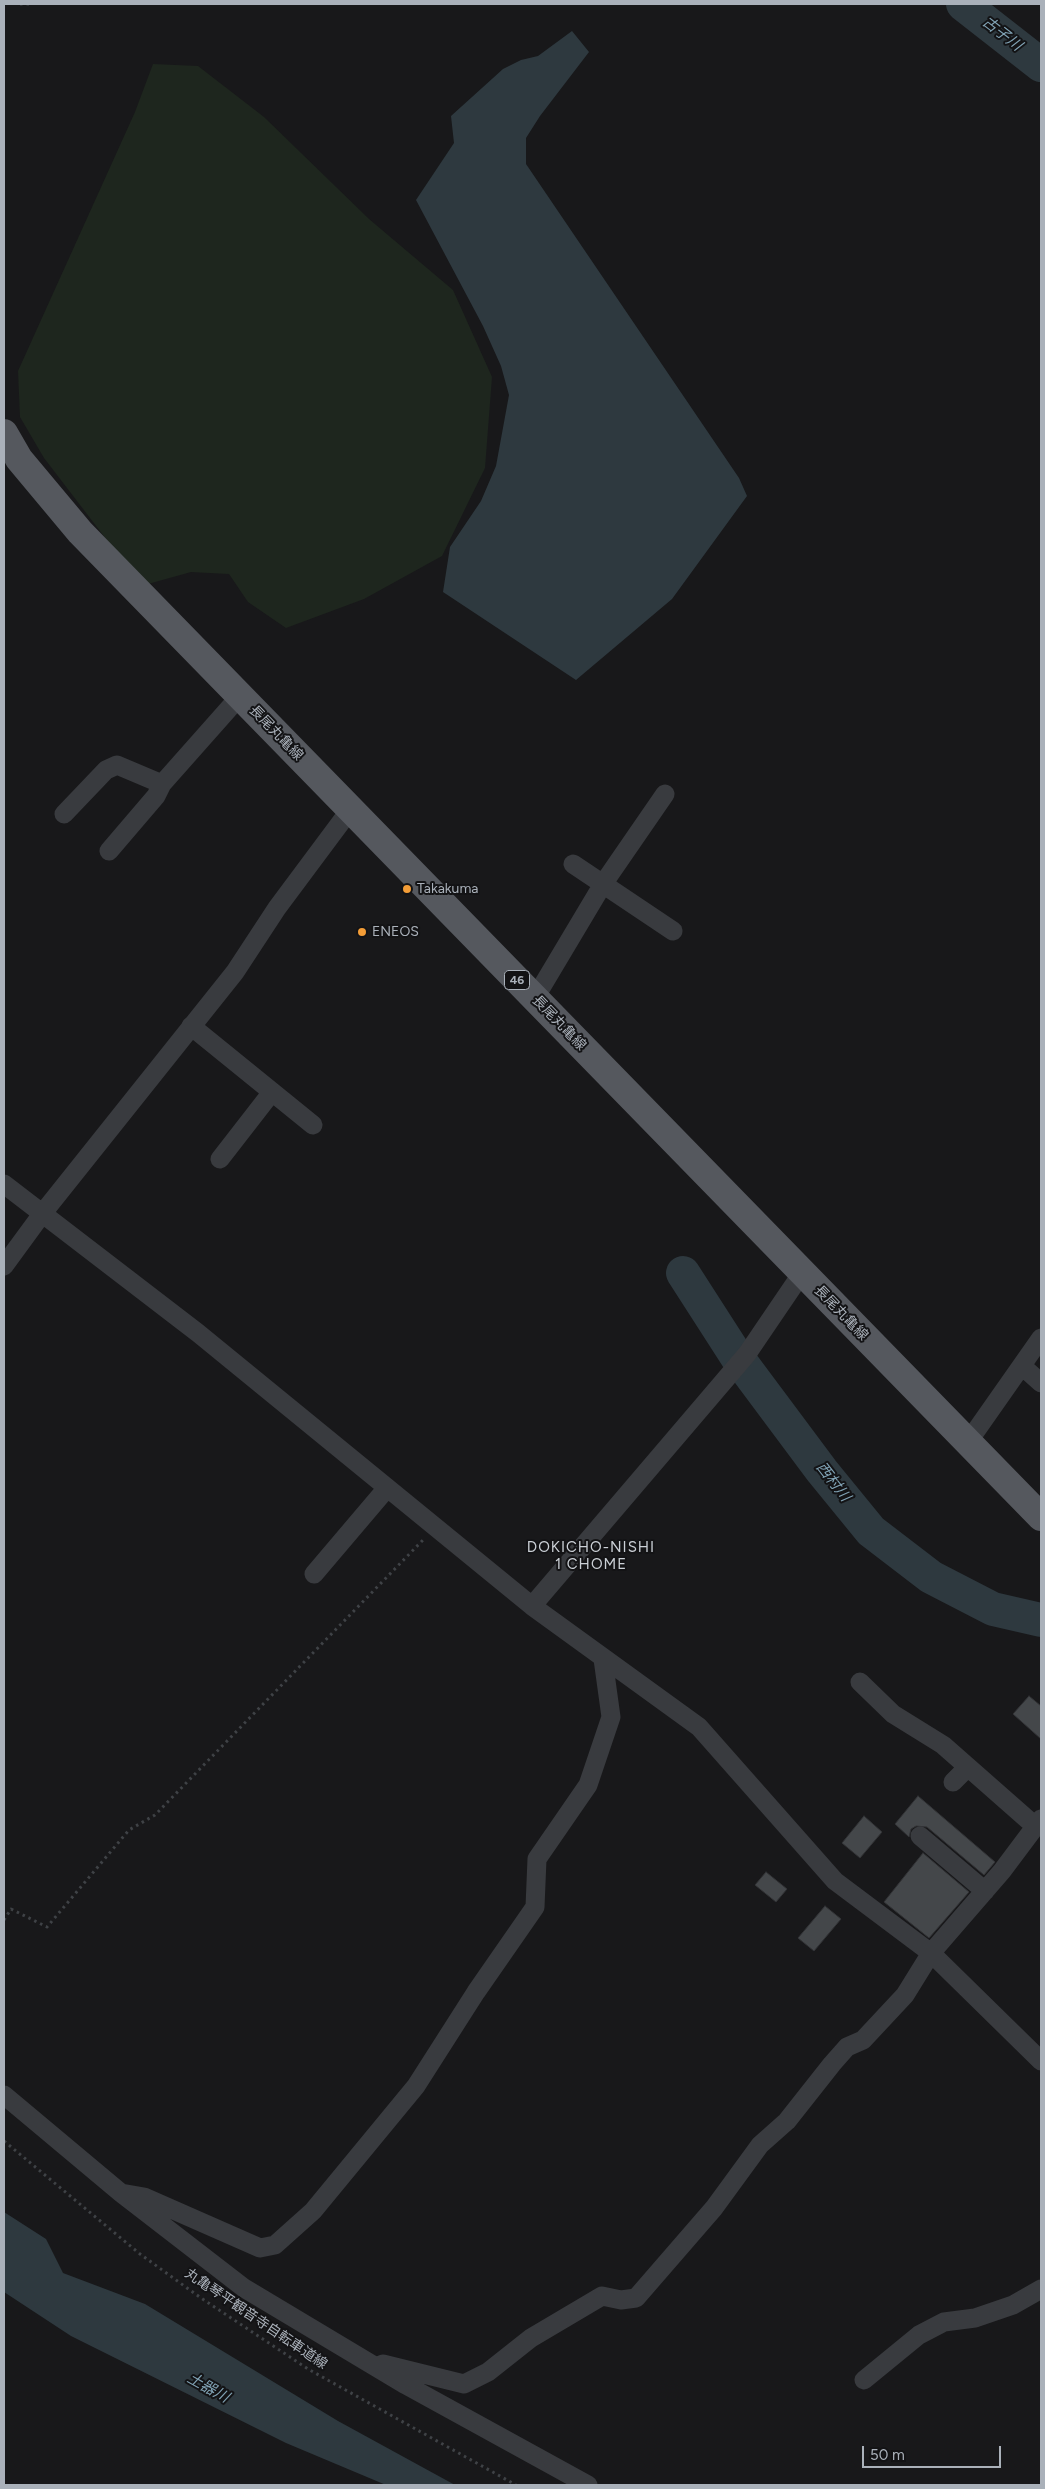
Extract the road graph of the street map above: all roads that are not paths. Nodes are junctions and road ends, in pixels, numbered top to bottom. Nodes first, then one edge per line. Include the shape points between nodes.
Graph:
1 (4, 433) edge
2 (240, 696) junction
3 (162, 784) junction
4 (665, 794) dead end
5 (350, 810) junction
6 (64, 814) dead end
7 (109, 851) dead end
8 (573, 864) dead end
9 (603, 884) junction
10 (673, 931) dead end
11 (535, 998) junction
12 (191, 1026) junction
13 (272, 1092) junction
14 (312, 1125) dead end
15 (220, 1158) dead end
16 (4, 1184) edge
17 (42, 1214) junction
18 (5, 1262) edge
19 (802, 1273) junction
20 (1041, 1338) edge
21 (1022, 1366) junction
22 (1041, 1383) edge
23 (968, 1442) junction
24 (387, 1488) junction
25 (1041, 1518) edge
26 (314, 1574) dead end
27 (532, 1606) junction
28 (604, 1659) junction
29 (860, 1682) dead end
30 (968, 1767) junction
31 (953, 1782) dead end
32 (1038, 1823) edge
33 (920, 1836) dead end
34 (985, 1891) junction
35 (931, 1953) junction
36 (1041, 2062) edge
37 (4, 2096) edge
38 (121, 2194) junction
39 (1041, 2289) edge
40 (376, 2366) junction
41 (864, 2380) dead end
42 (588, 2485) edge

1 - 2 main road, 長尾丸亀線 / 46 via 19,459 80,532
2 - 3 street
2 - 5 main road, 長尾丸亀線 / 46
3 - 6 street via 117,765 106,770
3 - 7 street via 156,796
4 - 9 street
5 - 11 main road, 長尾丸亀線 / 46
5 - 12 street via 276,908 235,972
8 - 9 street
9 - 10 street
9 - 11 street
11 - 19 main road, 長尾丸亀線 / 46
12 - 13 street
12 - 17 street
13 - 14 street
13 - 15 street
16 - 17 street
17 - 18 street
17 - 24 street via 198,1333
19 - 23 main road, 長尾丸亀線 / 46
19 - 27 street via 747,1354
20 - 21 street
21 - 22 street
21 - 23 street
23 - 25 main road, 長尾丸亀線 / 46
24 - 26 street
24 - 27 street
27 - 28 street
28 - 35 street via 699,1727 835,1881
28 - 38 street via 611,1717 588,1784 537,1859 535,1907 416,2086 313,2211 275,2245 260,2248 144,2197
29 - 30 street via 889,1721 943,1745
30 - 31 street
30 - 32 street
32 - 34 street
33 - 34 street
34 - 35 street
35 - 36 street
35 - 40 street via 906,1995 864,2040 847,2047 787,2121 760,2145 714,2208 636,2298 621,2300 602,2296 531,2338 488,2372 464,2384 383,2364
37 - 38 street
38 - 40 street via 244,2288
39 - 41 street via 1013,2305 975,2318 944,2322 919,2335
40 - 42 street

